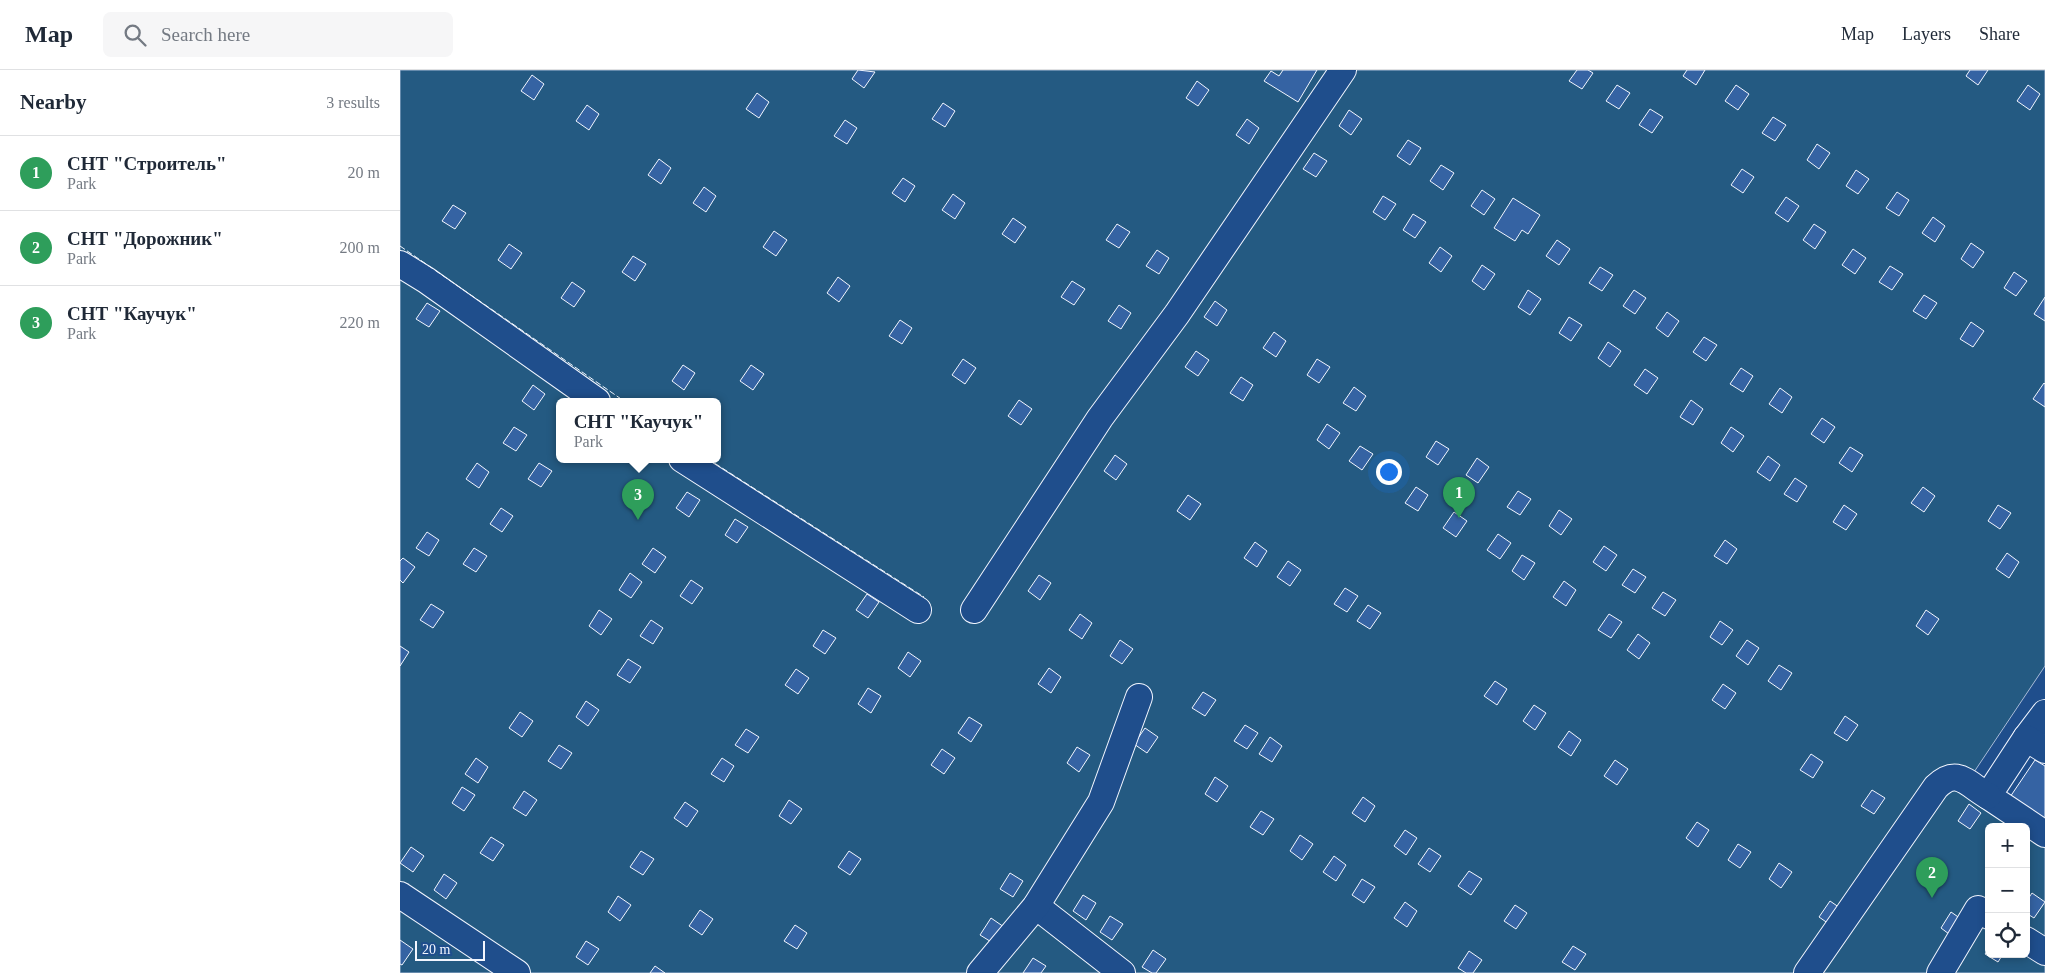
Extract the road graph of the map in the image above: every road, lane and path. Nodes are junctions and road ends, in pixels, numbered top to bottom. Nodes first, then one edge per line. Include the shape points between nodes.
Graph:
1 (1343, 70) edge
2 (400, 264) edge
3 (593, 398) edge
4 (688, 463) edge
5 (918, 610) dead end
6 (974, 610) dead end
7 (1139, 697) dead end
8 (2045, 713) edge
9 (2036, 744) edge
10 (1988, 796) junction
11 (2045, 834) edge
12 (400, 895) edge
13 (1036, 906) junction
14 (1985, 913) edge
15 (2030, 943) edge
16 (2045, 952) edge
17 (517, 973) edge
18 (980, 973) edge
19 (1122, 973) edge
20 (1807, 973) edge
21 (1940, 973) edge

1 - 6 street via 1177,314 1100,418
2 - 3 street
4 - 5 street
7 - 13 street via 1101,802
8 - 9 street
9 - 10 street
10 - 11 street
10 - 20 street via 1957,776 1946,777
12 - 17 street
13 - 18 street
13 - 19 street
14 - 21 street via 1978,909
15 - 16 street

